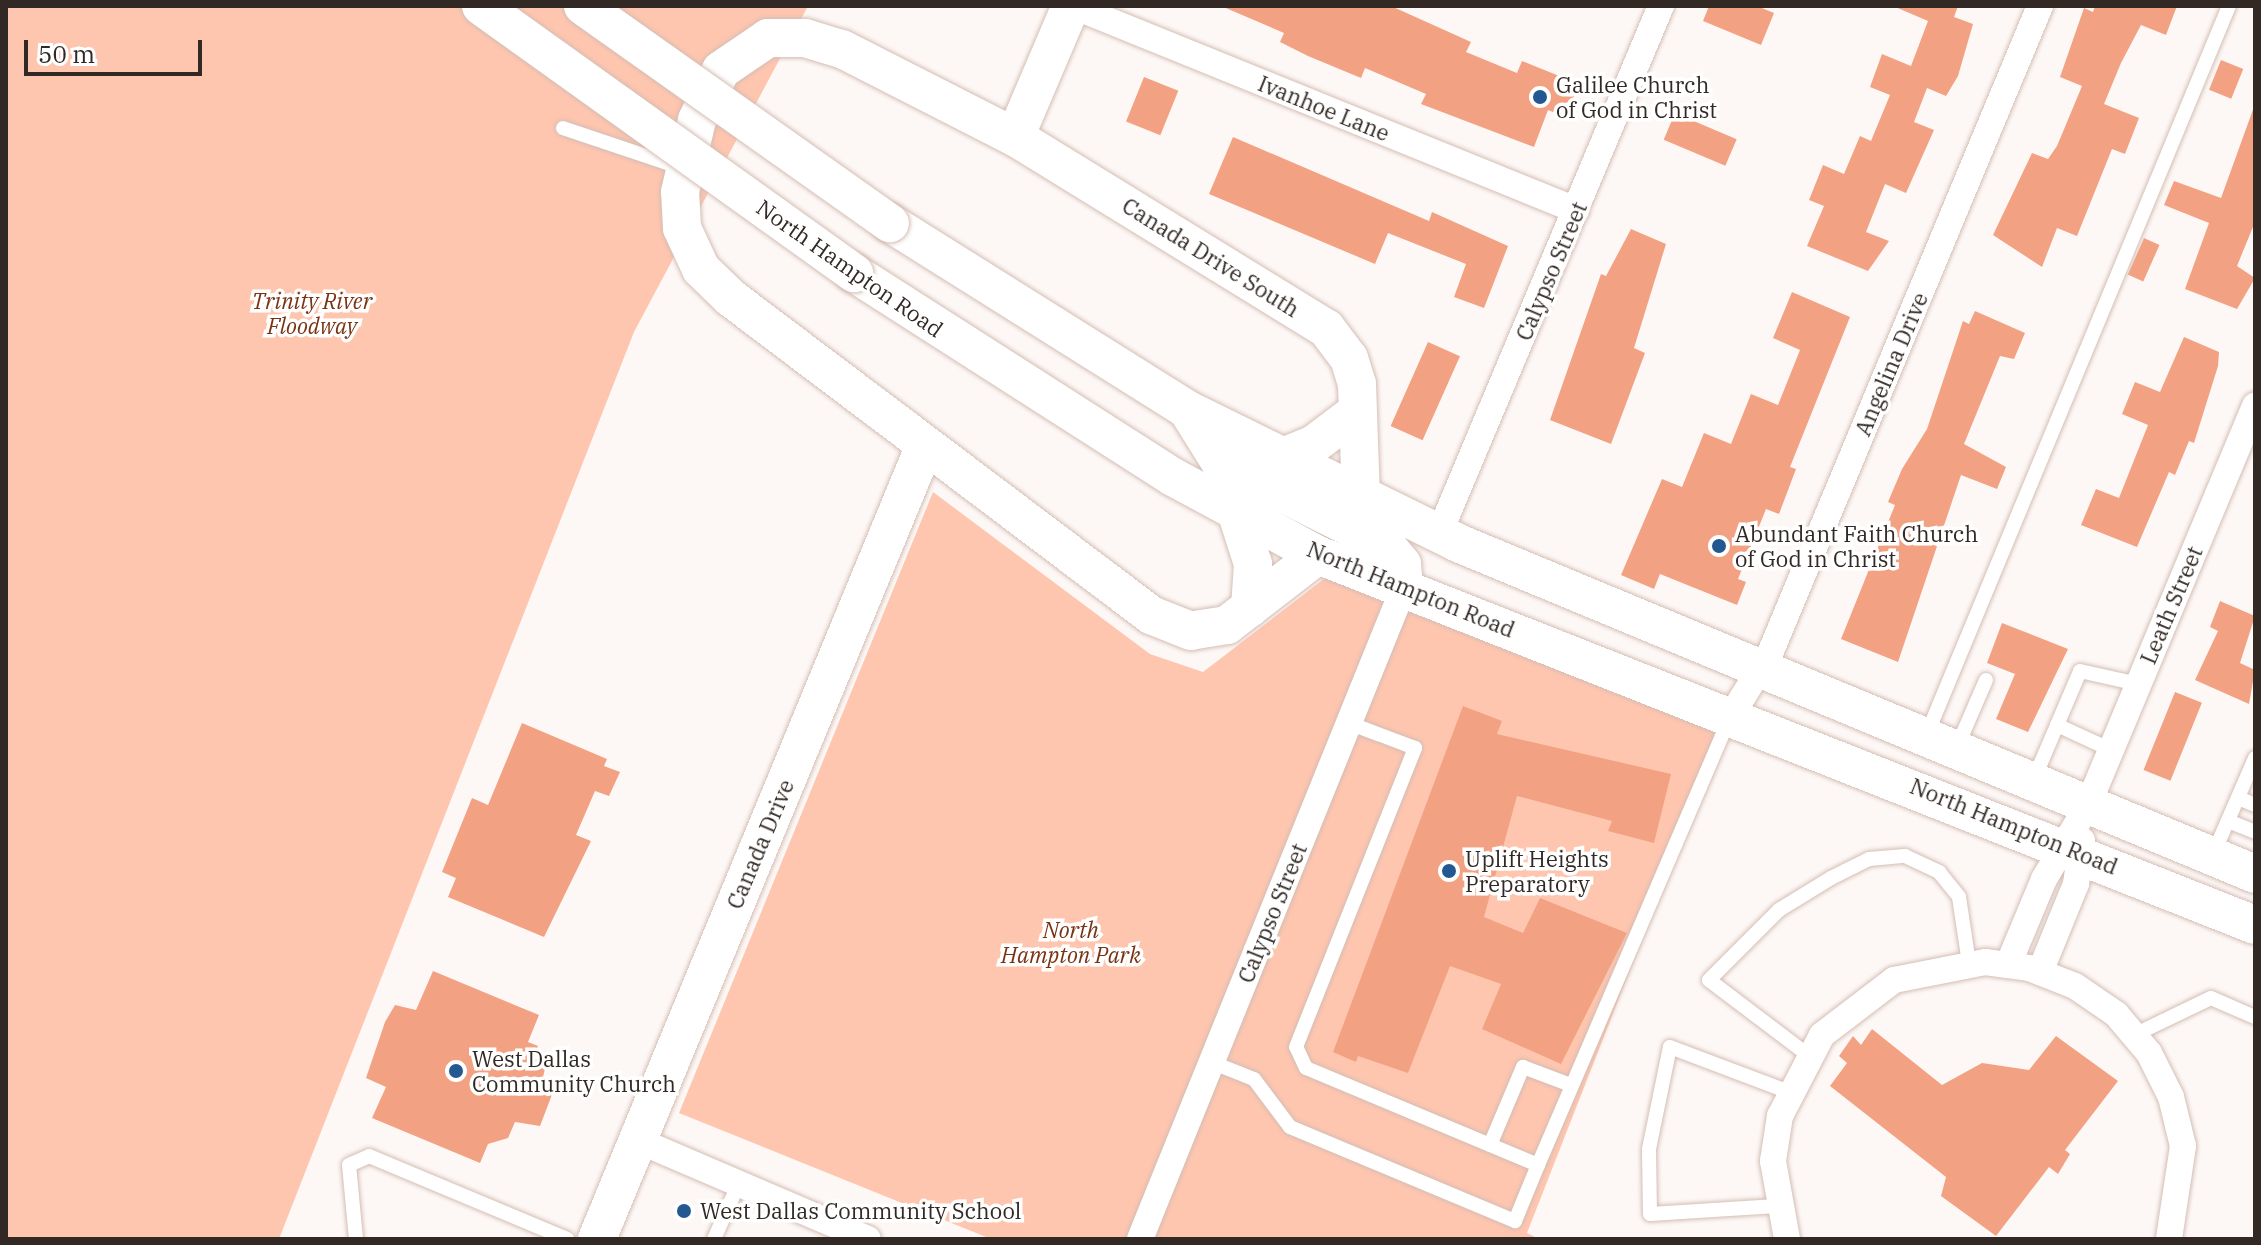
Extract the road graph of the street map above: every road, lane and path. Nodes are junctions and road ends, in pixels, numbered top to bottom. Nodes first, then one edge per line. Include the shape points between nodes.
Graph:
1 (481, 6) edge
2 (583, 6) edge
3 (1072, 6) edge
4 (1661, 6) edge
5 (2040, 6) edge
6 (2229, 6) edge
7 (563, 128) dead end
8 (1015, 137) junction
9 (682, 168) junction
10 (1576, 210) junction
11 (2255, 406) edge
12 (1186, 409) junction
13 (1354, 414) junction
14 (923, 450) junction
15 (1280, 458) junction
16 (1361, 497) junction
17 (1236, 511) junction
18 (1439, 534) junction
19 (1318, 555) junction
20 (1404, 587) junction
21 (1250, 608) junction
22 (1759, 671) junction
23 (1986, 680) dead end
24 (2138, 684) junction
25 (1731, 716) junction
26 (1349, 723) junction
27 (2057, 725) junction
28 (1940, 745) junction
29 (2111, 750) junction
30 (2253, 768) edge
31 (2032, 783) junction
32 (2238, 798) junction
33 (2088, 805) junction
34 (2255, 805) edge
35 (2228, 821) junction
36 (2255, 832) edge
37 (2072, 848) junction
38 (2212, 857) junction
39 (2255, 874) edge
40 (2255, 925) edge
41 (1969, 963) junction
42 (2008, 965) junction
43 (2040, 972) junction
44 (2255, 1017) edge
45 (2134, 1035) junction
46 (1808, 1055) junction
47 (1211, 1062) junction
48 (1571, 1085) junction
49 (1789, 1092) junction
50 (637, 1140) junction
51 (1490, 1145) junction
52 (1538, 1165) junction
53 (738, 1185) junction
54 (1777, 1206) junction
55 (840, 1234) edge
56 (356, 1239) edge
57 (567, 1239) edge
58 (597, 1239) edge
59 (714, 1239) edge
60 (868, 1239) edge
61 (1140, 1239) edge
62 (1787, 1239) edge
63 (2169, 1239) edge

1 - 17 main road, North Hampton Road, bridge via 854,273
2 - 12 main road, bridge via 890,223
3 - 8 main road
3 - 10 street, Ivanhoe Lane
4 - 10 street, Calypso Street
5 - 22 street, Angelina Drive
6 - 28 lane
7 - 9 lane
8 - 9 main road, Canada Drive South via 842,49 805,38 768,38 721,70
8 - 13 main road, Canada Drive South via 1326,328 1349,358
9 - 14 main road via 682,228 701,269
10 - 18 street, Calypso Street
11 - 24 street, Leath Street
12 - 15 main road
12 - 20 main road via 1220,462 1386,545 1402,564
13 - 15 main road via 1313,445
13 - 16 main road, Canada Drive South
14 - 21 main road via 1151,615 1191,631 1227,625
14 - 50 main road, Canada Drive
15 - 16 main road
16 - 18 main road
17 - 19 main road, North Hampton Road
17 - 21 main road via 1253,564
18 - 22 main road
19 - 20 main road, North Hampton Road
19 - 21 main road
20 - 25 main road, North Hampton Road
20 - 26 street, Calypso Street
22 - 25 street, Angelina Drive
22 - 28 main road
23 - 28 lane
24 - 27 lane via 2080,671
24 - 29 street, Leath Street
25 - 37 main road, North Hampton Road
25 - 48 lane
26 - 47 street, Calypso Street
26 - 51 lane via 1415,748 1296,1047 1306,1068
27 - 29 lane
27 - 31 lane
28 - 31 main road
29 - 33 street, Leath Street
30 - 32 lane
31 - 33 main road
32 - 34 lane
32 - 35 lane
33 - 37 street, Leath Street
33 - 38 main road
35 - 36 lane
35 - 38 lane
37 - 40 main road, North Hampton Road
37 - 42 street, Leath Street
37 - 43 street, Leath Street via 2076,884
38 - 39 main road
41 - 42 street
41 - 46 street via 1894,980 1855,1003
41 - 46 lane via 1959,897 1939,872 1905,856 1869,859 1831,878 1779,910 1709,980
42 - 43 street
43 - 45 street via 2075,986
44 - 45 lane via 2211,998
45 - 63 street via 2171,1097 2183,1146
46 - 49 street
47 - 52 lane via 1254,1079 1290,1127 1515,1221
47 - 61 street, Calypso Street
48 - 51 lane via 1523,1067
48 - 52 lane
49 - 54 street via 1773,1161
49 - 54 lane via 1670,1047 1650,1138 1650,1214
50 - 53 street
50 - 58 main road, Canada Drive
51 - 52 lane
53 - 55 street
53 - 59 lane
54 - 62 street
55 - 60 street
56 - 57 lane via 349,1165 369,1156

